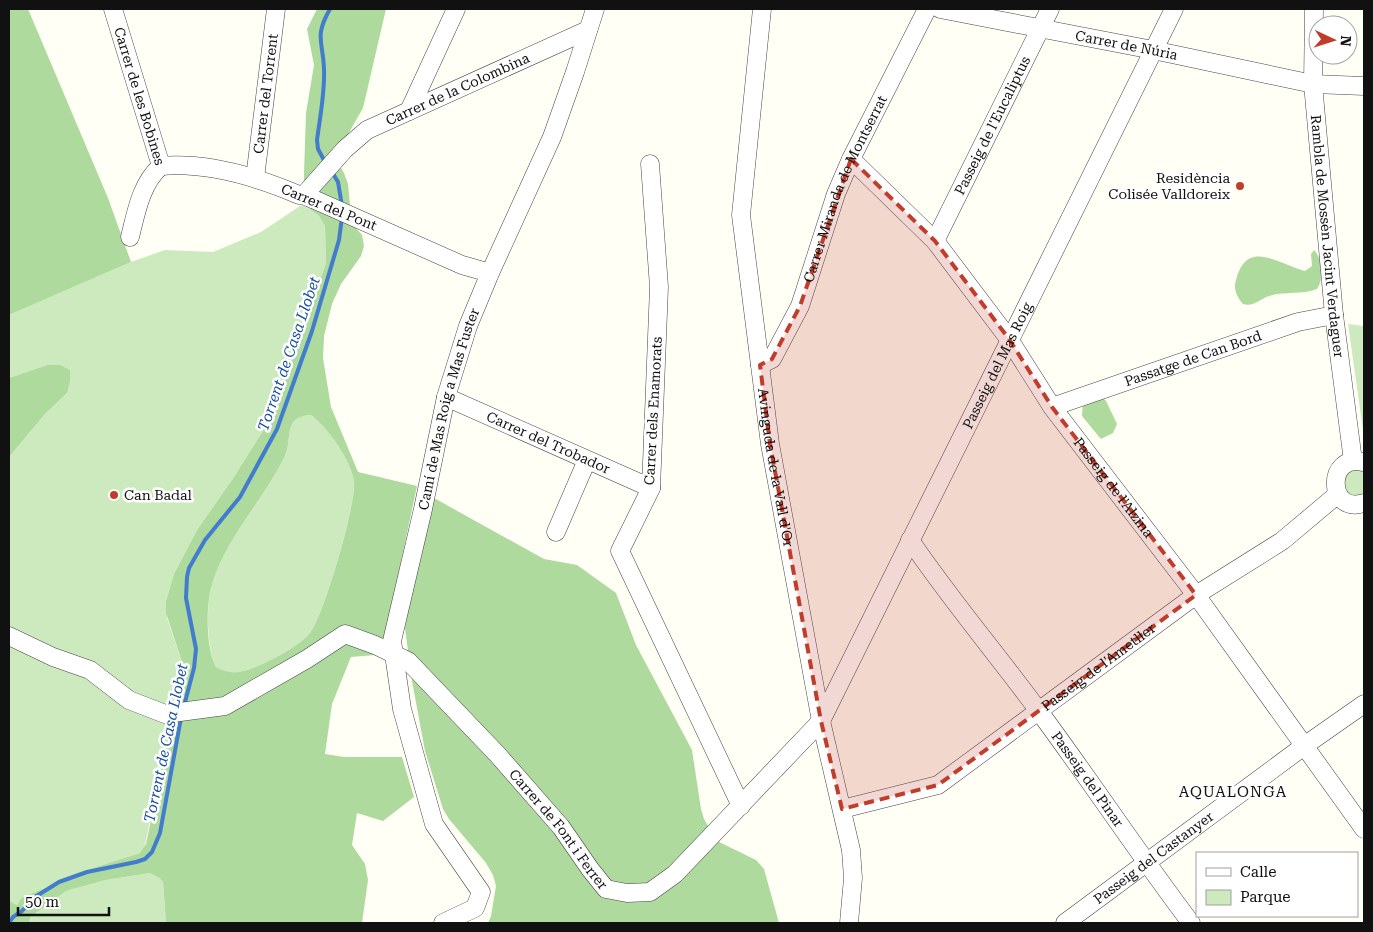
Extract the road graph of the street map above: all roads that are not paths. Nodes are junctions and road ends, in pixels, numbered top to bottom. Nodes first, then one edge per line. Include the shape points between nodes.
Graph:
1 (113, 9) edge
2 (276, 9) edge
3 (456, 9) edge
4 (595, 9) edge
5 (762, 9) edge
6 (927, 9) edge
7 (940, 9) edge
8 (1050, 9) edge
9 (1174, 9) edge
10 (1314, 9) edge
11 (1040, 28) junction
12 (588, 30) junction
13 (1153, 50) junction
14 (1313, 84) junction
15 (1364, 86) edge
16 (409, 111) junction
17 (851, 159) junction
18 (650, 164) dead end
19 (161, 166) junction
20 (255, 178) junction
21 (304, 194) junction
22 (130, 236) dead end
23 (935, 242) junction
24 (490, 273) junction
25 (1334, 314) junction
26 (1009, 339) junction
27 (760, 365) junction
28 (446, 397) junction
29 (1052, 407) junction
30 (587, 460) junction
31 (1358, 462) edge
32 (651, 488) junction
33 (1338, 494) junction
34 (1364, 503) edge
35 (556, 532) dead end
36 (910, 540) junction
37 (1196, 595) junction
38 (9, 636) edge
39 (393, 653) junction
40 (1364, 704) edge
41 (1038, 710) junction
42 (821, 721) junction
43 (1304, 746) junction
44 (741, 806) junction
45 (842, 809) junction
46 (1364, 829) edge
47 (1146, 863) junction
48 (443, 923) edge
49 (849, 923) edge
50 (1065, 923) edge
51 (1191, 923) edge

1 - 19 street, Carrer de les Bobines
2 - 20 street, Carrer del Torrent
3 - 16 street
4 - 12 street, Camí de Mas Roig a Mas Fuster
5 - 27 street, Avinguda de la Vall d'Or via 741,216
6 - 17 street, Carrer Miranda de Montserrat
7 - 11 street, Carrer de Núria
8 - 11 street, Passeig de l'Eucaliptus
9 - 13 street, Passeig del Mas Roig
10 - 14 street, Rambla de Mossèn Jacint Verdaguer
11 - 13 street, Carrer de Núria
11 - 23 street, Passeig de l'Eucaliptus
12 - 16 street, Carrer de la Colombina
12 - 24 street, Camí de Mas Roig a Mas Fuster via 552,137
13 - 14 street, Carrer de Núria
13 - 26 street, Passeig del Mas Roig
14 - 15 street, Carrer de Núria
14 - 25 street, Rambla de Mossèn Jacint Verdaguer
16 - 21 street, Carrer de la Colombina via 359,136
17 - 23 street, Passeig de l'Alzina
17 - 27 street, Carrer Miranda de Montserrat via 836,194 800,306 772,358
18 - 32 street, Carrer dels Enamorats via 660,287
19 - 20 street, Carrer del Pont via 199,168
19 - 22 street, Carrer de les Bobines via 154,171 143,193
20 - 21 street, Carrer del Pont via 299,195
21 - 24 street, Carrer del Pont via 462,265
23 - 26 street, Passeig de l'Alzina
24 - 28 street, Camí de Mas Roig a Mas Fuster via 468,326
25 - 29 street, Passatge de Can Bord via 1298,322
25 - 31 street, Rambla de Mossèn Jacint Verdaguer
26 - 29 street, Passeig de l'Alzina
26 - 36 street, Passeig del Mas Roig
27 - 42 street, Avinguda de la Vall d'Or via 770,444
28 - 30 street, Carrer del Trobador
28 - 39 street, Camí de Mas Roig a Mas Fuster via 392,642
29 - 37 street, Passeig de l'Alzina
30 - 32 street, Carrer del Trobador
30 - 35 street
31 - 33 street via 1341,468 1337,474
32 - 44 street, Carrer dels Enamorats via 620,551
33 - 34 street via 1348,502
33 - 37 street, Passeig de l'Ametller via 1282,541
36 - 41 street, Passeig del Pinar
36 - 42 street, Passeig del Mas Roig
37 - 41 street, Passeig de l'Ametller
37 - 43 street, Passeig de l'Alzina
38 - 39 street via 90,670 129,700 165,714 224,706 345,634
39 - 44 street, Carrer de Font i Ferrer via 408,662 497,754 561,827 606,889 627,894 650,892 675,874
39 - 48 street, Camí de Mas Roig a Mas Fuster via 402,709 434,824 481,892 475,908
40 - 43 street, Passeig del Castanyer
41 - 45 street, Passeig de l'Ametller via 938,785
41 - 47 street, Passeig del Pinar
42 - 44 street, Carrer de Font i Ferrer
42 - 45 street, Avinguda de la Vall d'Or
43 - 46 street, Passeig de l'Alzina
43 - 47 street, Passeig del Castanyer
45 - 49 street, Avinguda de la Vall d'Or via 851,850
47 - 50 street, Passeig del Castanyer
47 - 51 street, Passeig del Pinar

